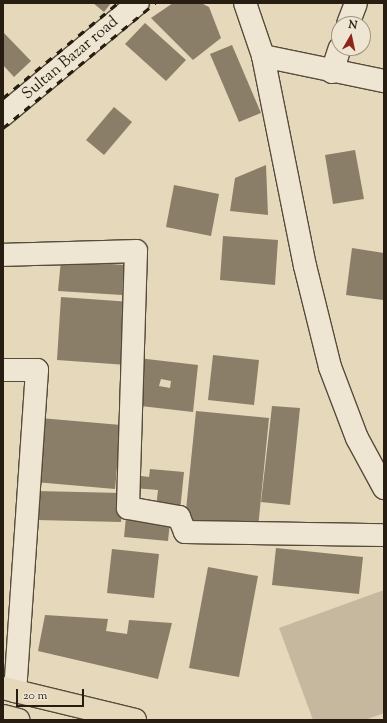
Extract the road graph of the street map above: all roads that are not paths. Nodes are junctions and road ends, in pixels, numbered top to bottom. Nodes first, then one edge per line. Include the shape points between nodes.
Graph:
1 (138, 3) edge
2 (245, 3) edge
3 (356, 3) edge
4 (351, 16) edge
5 (263, 56) junction
6 (337, 56) edge
7 (332, 72) junction
8 (384, 81) edge
9 (3, 115) edge
10 (3, 255) edge
11 (3, 370) edge
12 (384, 488) edge
13 (384, 535) edge
14 (12, 594) edge
15 (9, 690) edge
16 (3, 716) edge
17 (19, 720) edge
18 (136, 720) edge

1 - 9 street, Sultan Bazar road
2 - 5 street
3 - 4 street
5 - 7 street
5 - 12 street via 305,266 330,367 357,438
6 - 7 street
7 - 8 street
10 - 13 street via 136,251 128,508 180,517 185,532
11 - 14 street via 37,370
14 - 15 street
15 - 18 main road
16 - 17 main road

